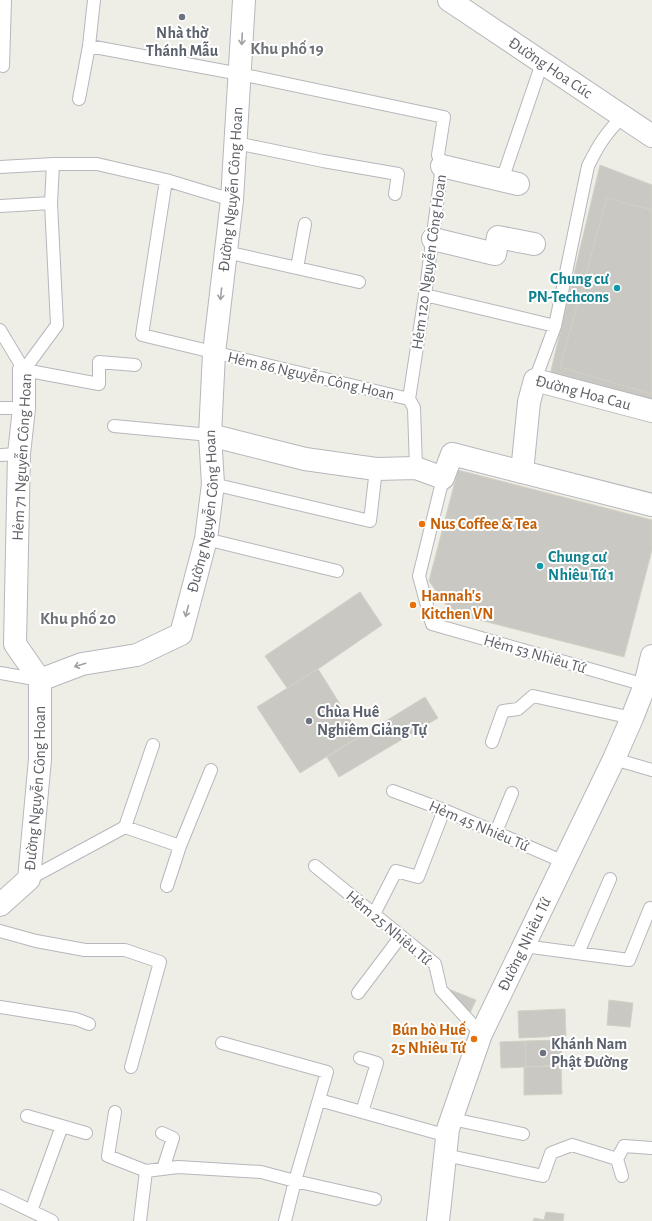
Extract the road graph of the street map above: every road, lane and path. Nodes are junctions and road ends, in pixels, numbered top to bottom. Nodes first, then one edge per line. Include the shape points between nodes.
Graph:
1 (5, 0) edge
2 (94, 0) edge
3 (244, 0) edge
4 (449, 0) edge
5 (90, 46) junction
6 (542, 63) junction
7 (3, 66) dead end
8 (240, 74) junction
9 (79, 99) dead end
10 (623, 116) junction
11 (652, 136) edge
12 (236, 143) junction
13 (53, 164) junction
14 (442, 166) junction
15 (0, 167) edge
16 (166, 180) junction
17 (510, 182) joint
18 (395, 194) dead end
19 (232, 200) junction
20 (51, 203) junction
21 (0, 206) edge
22 (305, 224) dead end
23 (433, 239) junction
24 (534, 244) dead end
25 (226, 252) junction
26 (297, 268) junction
27 (359, 282) dead end
28 (425, 295) junction
29 (555, 326) junction
30 (0, 330) edge
31 (214, 353) junction
32 (136, 365) dead end
33 (24, 370) junction
34 (535, 380) junction
35 (409, 399) junction
36 (0, 408) edge
37 (24, 408) junction
38 (652, 411) edge
39 (114, 426) dead end
40 (210, 435) junction
41 (10, 455) edge
42 (416, 468) junction
43 (376, 469) junction
44 (522, 472) junction
45 (442, 478) junction
46 (213, 484) junction
47 (652, 504) edge
48 (206, 539) junction
49 (337, 571) dead end
50 (652, 656) edge
51 (0, 673) edge
52 (40, 680) junction
53 (648, 685) edge
54 (632, 718) junction
55 (492, 742) dead end
56 (153, 745) dead end
57 (614, 759) junction
58 (211, 770) dead end
59 (652, 770) edge
60 (393, 791) dead end
61 (512, 793) dead end
62 (444, 810) junction
63 (125, 827) junction
64 (496, 832) junction
65 (180, 846) junction
66 (564, 862) junction
67 (314, 866) dead end
68 (29, 879) junction
69 (610, 879) dead end
70 (166, 886) dead end
71 (0, 905) edge
72 (650, 908) dead end
73 (374, 914) junction
74 (0, 931) edge
75 (401, 936) junction
76 (524, 946) junction
77 (578, 953) junction
78 (358, 993) dead end
79 (0, 1007) edge
80 (89, 1024) dead end
81 (481, 1034) junction
82 (222, 1043) dead end
83 (360, 1058) dead end
84 (131, 1067) dead end
85 (319, 1100) junction
86 (115, 1112) dead end
87 (362, 1112) junction
88 (27, 1116) dead end
89 (62, 1126) junction
90 (86, 1133) dead end
91 (162, 1134) dead end
92 (523, 1134) dead end
93 (448, 1137) junction
94 (652, 1148) edge
95 (617, 1159) junction
96 (163, 1169) junction
97 (146, 1171) junction
98 (622, 1176) dead end
99 (295, 1181) junction
100 (0, 1196) edge
101 (375, 1199) dead end
102 (31, 1211) junction
103 (52, 1221) edge
104 (140, 1221) edge
105 (285, 1221) edge
106 (438, 1221) edge

1 - 7 lane
2 - 5 lane
3 -> 8 street, Đường Nguyễn Công Hoan
4 - 6 street, Đường Hoa Cúc
5 - 8 lane
5 - 9 lane
6 - 10 street, Đường Hoa Cúc
6 - 17 lane
8 - 12 street, Đường Nguyễn Công Hoan
8 - 14 lane, Hẻm 120 Nguyễn Công Hoan via 444,117 438,156
10 - 11 street, Đường Hoa Cúc
10 - 29 lane via 599,144 588,166
12 - 18 lane via 398,174
12 - 19 street, Đường Nguyễn Công Hoan
13 - 15 lane
13 - 16 lane via 97,164
13 - 20 lane, Hẻm 71 Nguyễn Công Hoan
14 - 17 street
14 - 23 lane, Hẻm 120 Nguyễn Công Hoan
16 - 19 lane
16 - 31 lane, Hẻm 86 Nguyễn Công Hoan via 142,335
19 - 25 street, Đường Nguyễn Công Hoan
20 - 21 lane
20 - 33 lane, Hẻm 71 Nguyễn Công Hoan via 57,325
22 - 26 lane
23 - 24 street via 495,254 498,237
23 - 28 lane, Hẻm 120 Nguyễn Công Hoan
25 - 26 lane
25 -> 31 street, Đường Nguyễn Công Hoan
26 - 27 lane
28 - 29 lane
28 - 35 lane, Hẻm 120 Nguyễn Công Hoan
29 - 34 lane
30 - 33 lane
31 - 35 lane, Hẻm 86 Nguyễn Công Hoan
31 - 40 street, Đường Nguyễn Công Hoan
32 - 33 lane via 99,362 99,384
33 - 37 street, Hẻm 71 Nguyễn Công Hoan
34 - 38 street, Đường Hoa Cau
34 - 44 street, Đường Hoa Cau via 529,402
35 - 42 lane via 414,408
36 - 37 lane
37 - 41 street, Hẻm 71 Nguyễn Công Hoan
39 - 40 lane
40 - 43 street via 305,459
40 - 46 street, Đường Nguyễn Công Hoan
41 - 52 street, Hẻm 71 Nguyễn Công Hoan via 15,644
42 - 43 street
42 - 45 street
43 - 46 lane via 370,521
44 - 45 street via 452,454
44 - 47 street
45 - 53 lane, Hẻm 53 Nhiêu Tứ via 419,576 432,624
46 - 48 street, Đường Nguyễn Công Hoan
48 - 49 lane
48 -> 52 street, Đường Nguyễn Công Hoan via 181,634 137,655 82,664
50 - 53 street, Đường Nhiêu Tứ
51 - 52 lane
52 - 68 street, Đường Nguyễn Công Hoan via 40,759
53 - 54 street, Đường Nhiêu Tứ
54 - 55 lane via 533,696 518,709 503,711
54 - 57 street, Đường Nhiêu Tứ
56 - 63 lane
57 - 59 lane
57 - 66 street, Đường Nhiêu Tứ
58 - 65 lane
60 - 62 lane, Hẻm 45 Nhiêu Tứ
61 - 64 lane
62 - 64 lane, Hẻm 45 Nhiêu Tứ
62 - 73 lane via 418,877 396,871
63 - 65 lane
63 - 68 lane
64 - 66 lane, Hẻm 45 Nhiêu Tứ
65 - 70 lane
66 - 76 street, Đường Nhiêu Tứ
67 - 73 lane, Hẻm 25 Nhiêu Tứ
68 - 71 street, Đường Nguyễn Công Hoan
69 - 77 lane
72 - 77 lane via 629,960
73 - 75 lane, Hẻm 25 Nhiêu Tứ
74 - 84 lane via 85,950 125,950 160,962
75 - 78 lane
75 - 81 lane, Hẻm 25 Nhiêu Tứ via 435,964 441,990
76 - 77 lane
76 - 81 street, Đường Nhiêu Tứ
79 - 80 lane via 76,1019
81 - 93 street, Đường Nhiêu Tứ
82 - 85 lane via 327,1072
83 - 87 lane via 377,1063
85 - 87 lane
85 - 99 lane
86 - 97 lane via 108,1156
87 - 93 lane
88 - 89 lane
89 - 90 lane
89 - 102 lane
91 - 96 lane via 173,1138
92 - 93 lane
93 - 95 lane via 543,1176 551,1153 572,1146
93 - 106 street, Đường Nhiêu Tứ
94 - 95 lane via 624,1146
95 - 98 lane
96 - 97 lane
96 - 99 lane via 261,1172
97 - 104 lane
99 - 101 lane
99 - 105 lane
100 - 102 lane
102 - 103 lane

